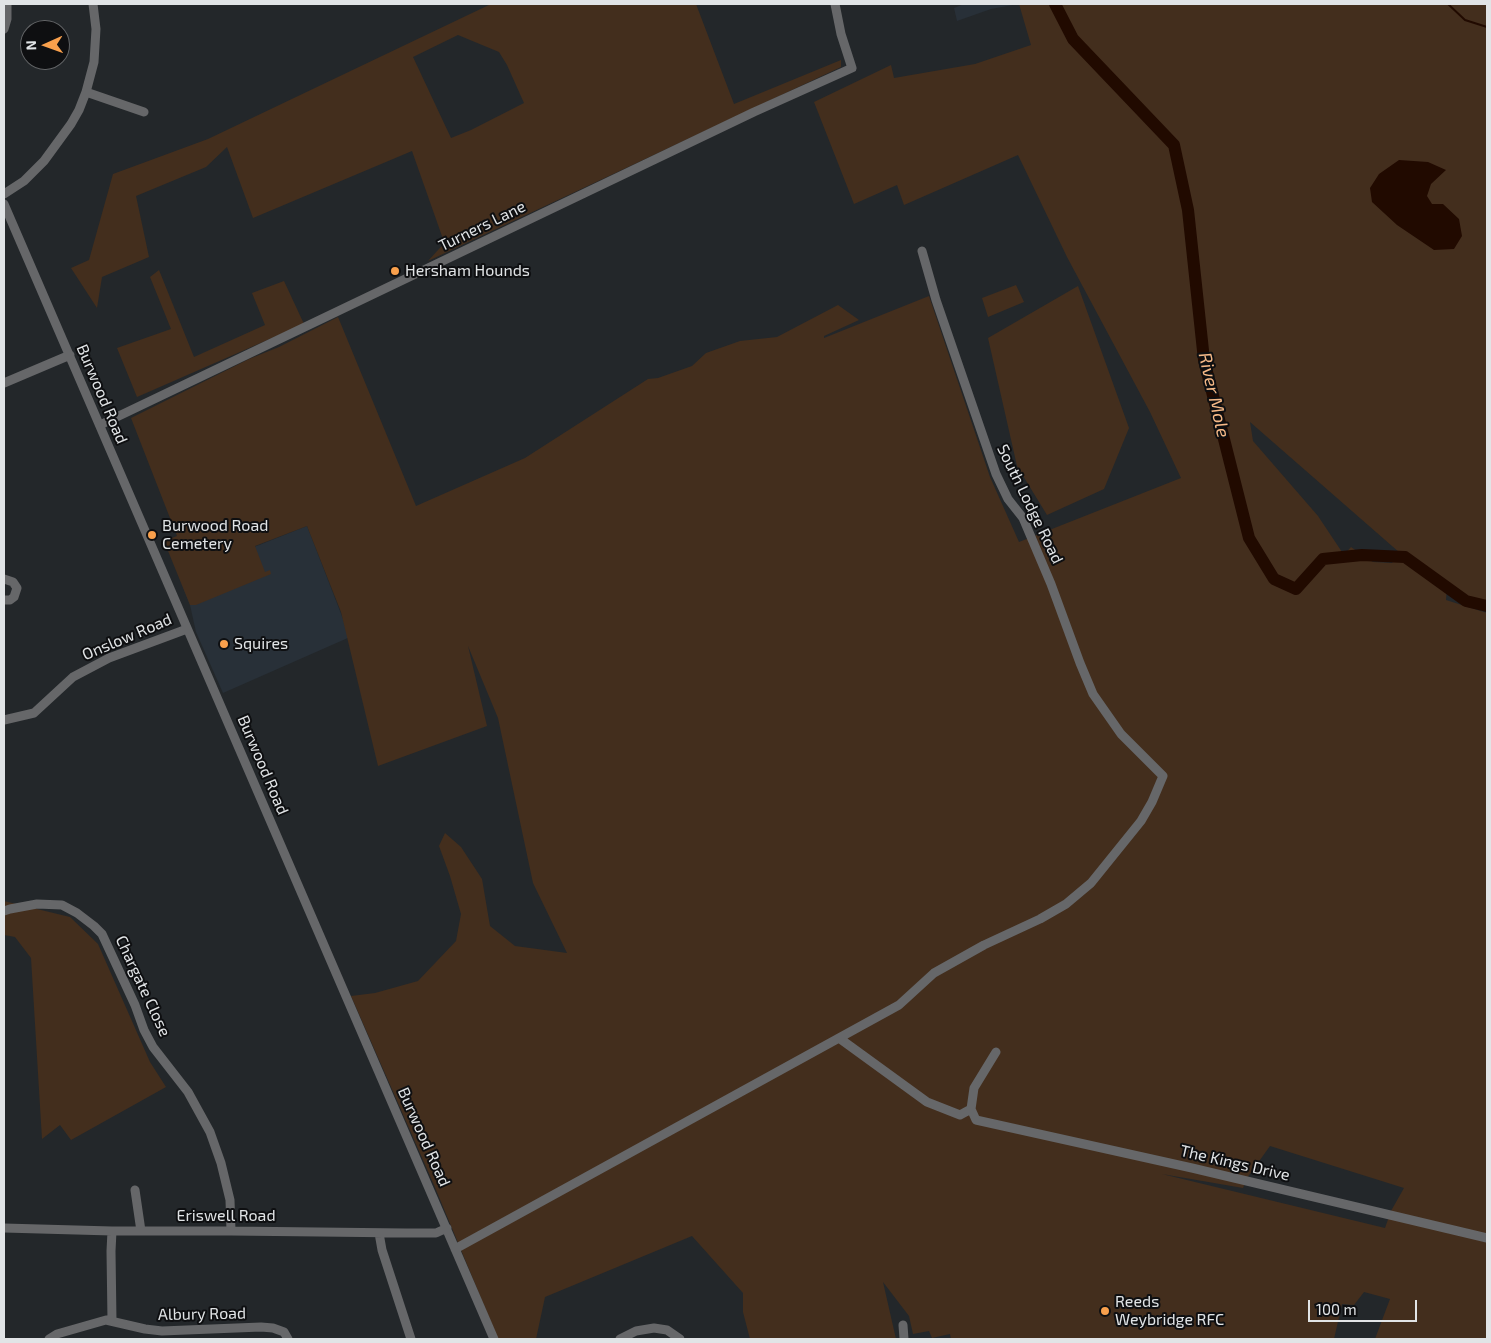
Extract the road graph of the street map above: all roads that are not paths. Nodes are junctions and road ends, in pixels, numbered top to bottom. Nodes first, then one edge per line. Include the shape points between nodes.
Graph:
1 (7, 4) edge
2 (93, 4) edge
3 (836, 4) edge
4 (4, 29) edge
5 (86, 92) junction
6 (144, 112) dead end
7 (4, 194) edge
8 (4, 204) edge
9 (922, 251) dead end
10 (70, 355) junction
11 (4, 383) edge
12 (100, 425) junction
13 (4, 579) edge
14 (4, 600) edge
15 (187, 629) junction
16 (4, 720) edge
17 (4, 911) edge
18 (839, 1038) junction
19 (996, 1052) dead end
20 (971, 1109) junction
21 (960, 1115) junction
22 (976, 1120) junction
23 (135, 1190) dead end
24 (4, 1228) edge
25 (447, 1228) junction
26 (112, 1231) junction
27 (141, 1231) junction
28 (231, 1231) junction
29 (379, 1233) junction
30 (1487, 1238) edge
31 (456, 1249) junction
32 (112, 1321) junction
33 (903, 1325) dead end
34 (49, 1339) edge
35 (288, 1339) edge
36 (411, 1339) edge
37 (494, 1339) edge
38 (620, 1339) edge
39 (680, 1339) edge
40 (904, 1339) edge

1 - 4 street
2 - 5 street via 96,43
3 - 12 street, Turners Lane via 852,68
5 - 6 street
5 - 7 street via 71,124 44,161 24,181
8 - 10 street, Burwood Road
9 - 18 street, South Lodge Road via 996,474 1008,499 1023,518 1090,686 1121,734 1163,776 1141,821 1091,883 1066,904 934,973 899,1005
10 - 11 street
10 - 12 street, Burwood Road
12 - 15 street, Burwood Road
13 - 14 street via 13,582 17,588 14,597
15 - 16 street, Onslow Road via 109,658 73,677 34,713
15 - 25 street, Burwood Road
17 - 28 street, Chargate Close via 37,904 62,905 102,934 149,1039 188,1092 210,1132 228,1191
18 - 21 street, The Kings Drive via 927,1102
18 - 31 street
19 - 20 street via 974,1088
20 - 21 street
20 - 22 street
21 - 22 street, The Kings Drive
22 - 30 street, The Kings Drive
23 - 27 street
24 - 26 street, Eriswell Road
25 - 29 street, Eriswell Road via 433,1233
25 - 31 street, Burwood Road
26 - 27 street, Eriswell Road
26 - 32 street
27 - 28 street, Eriswell Road
28 - 29 street, Eriswell Road
29 - 36 street
31 - 37 street, Burwood Road
32 - 34 street via 92,1323
32 - 35 street, Albury Road via 162,1332 273,1328 284,1332
33 - 40 street
38 - 39 street via 636,1331 654,1328 667,1330

